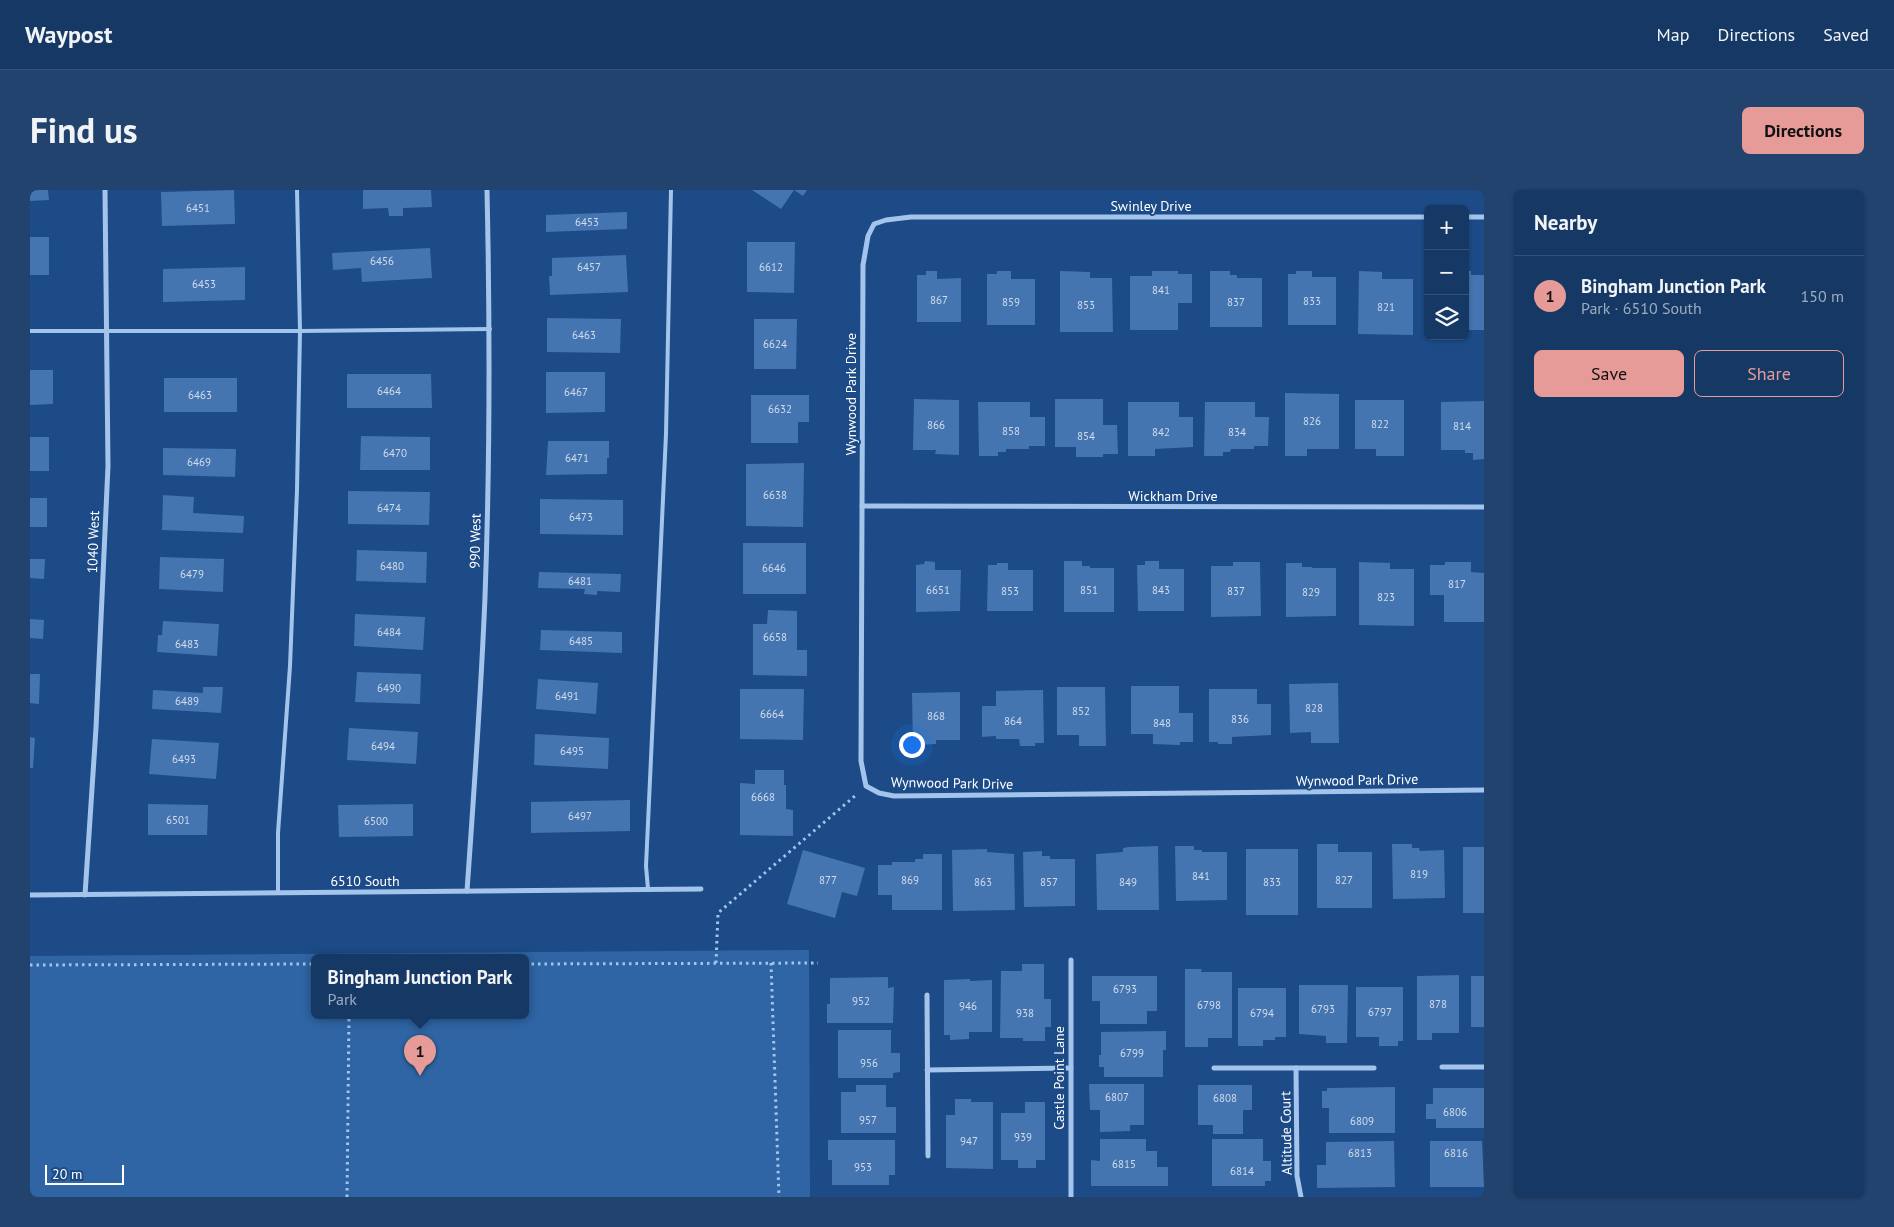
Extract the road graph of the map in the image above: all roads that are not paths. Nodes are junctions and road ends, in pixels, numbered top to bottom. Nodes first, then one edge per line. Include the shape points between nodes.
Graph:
1 (105, 190) edge
2 (297, 190) edge
3 (487, 190) edge
4 (671, 190) edge
5 (1424, 217) edge
6 (1469, 217) edge
7 (1484, 217) edge
8 (874, 224) joint
9 (490, 329) junction
10 (30, 331) edge
11 (107, 331) junction
12 (300, 331) junction
13 (862, 506) junction
14 (1484, 507) edge
15 (1484, 790) edge
16 (701, 889) dead end
17 (648, 890) junction
18 (467, 891) junction
19 (278, 892) junction
20 (30, 895) edge
21 (85, 895) junction
22 (1070, 960) dead end
23 (927, 995) dead end
24 (1442, 1067) dead end
25 (1484, 1067) edge
26 (1070, 1068) junction
27 (1214, 1068) dead end
28 (1296, 1068) junction
29 (1374, 1068) dead end
30 (927, 1070) junction
31 (928, 1156) dead end
32 (1071, 1197) edge
33 (1301, 1197) edge

1 - 11 street, 1040 West
2 - 12 lane
3 - 9 street, 990 West
4 - 17 lane via 666,434
5 - 8 street, Swinley Drive via 911,217
6 - 7 street
8 - 13 street, Wynwood Park Drive via 868,236 863,265
9 - 12 lane
9 - 18 street, 990 West via 485,598
10 - 11 lane
11 - 12 lane
11 - 21 street, 1040 West via 108,466
12 - 19 lane via 297,490 290,666 278,834
13 - 14 street, Wickham Drive
13 - 15 street, Wynwood Park Drive via 860,748 866,786 879,793 909,796
16 - 17 street, 6510 South
17 - 18 street, 6510 South
18 - 19 street, 6510 South
19 - 21 street, 6510 South
20 - 21 street, 6510 South
22 - 26 street, Castle Point Lane
23 - 30 street
24 - 25 street
26 - 30 street
26 - 32 street, Castle Point Lane
27 - 28 street
28 - 29 street
28 - 33 street, Altitude Court via 1297,1176
30 - 31 street

